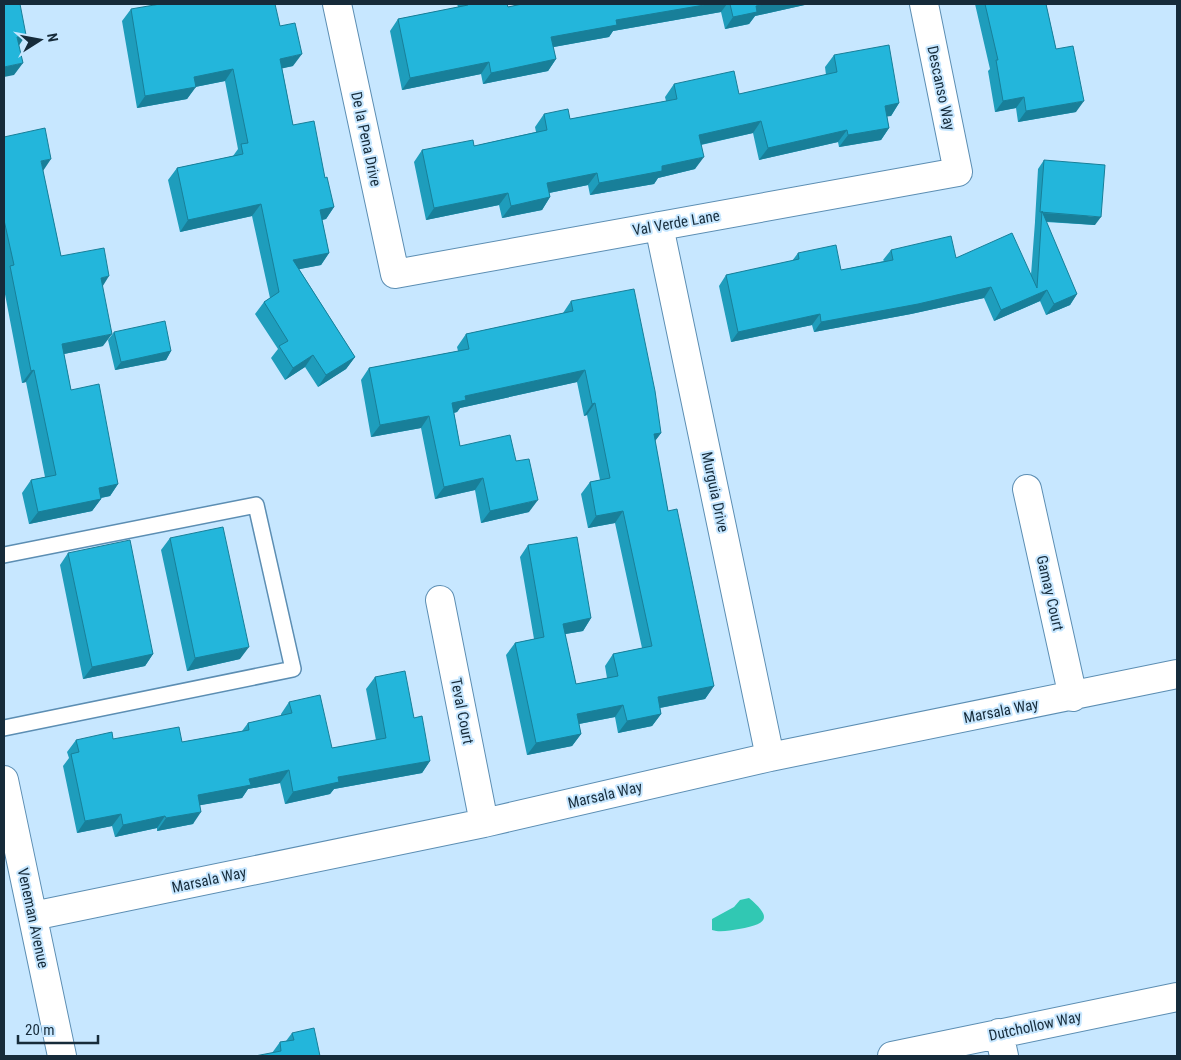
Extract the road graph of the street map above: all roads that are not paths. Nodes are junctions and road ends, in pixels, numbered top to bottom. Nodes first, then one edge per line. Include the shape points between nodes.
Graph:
1 (336, 4) edge
2 (924, 4) edge
3 (958, 172) joint
4 (659, 226) junction
5 (395, 274) joint
6 (1027, 489) dead end
7 (4, 555) edge
8 (440, 600) dead end
9 (1177, 674) edge
10 (1073, 697) junction
11 (4, 728) edge
12 (770, 757) junction
13 (4, 780) edge
14 (484, 823) junction
15 (32, 916) junction
16 (1177, 997) edge
17 (1001, 1045) edge
18 (62, 1056) edge
19 (892, 1056) edge

1 - 5 street, De la Pena Drive
2 - 3 street, Descanso Way
3 - 4 street, Val Verde Lane
4 - 5 street, Val Verde Lane
4 - 12 street, Murguia Drive
6 - 10 street, Gamay Court
7 - 11 lane via 256,504 293,669
8 - 14 street, Teval Court
9 - 10 street, Marsala Way
10 - 12 street, Marsala Way
12 - 14 street, Marsala Way
13 - 15 street, Veneman Avenue
14 - 15 street, Marsala Way
15 - 18 street, Veneman Avenue
16 - 17 street, Dutchollow Way
17 - 19 street, Dutchollow Way

